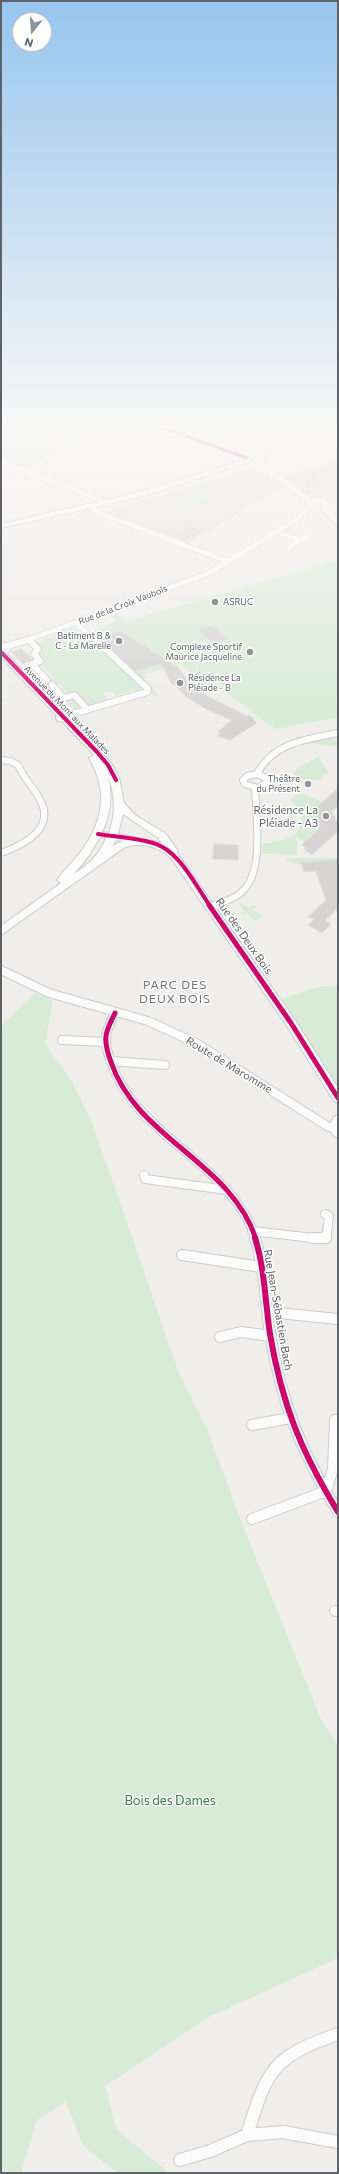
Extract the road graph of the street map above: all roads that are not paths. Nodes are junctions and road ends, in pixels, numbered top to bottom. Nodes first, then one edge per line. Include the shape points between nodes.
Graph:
1 (143, 529) edge
2 (281, 529) edge
3 (277, 532) junction
4 (307, 536) dead end
5 (300, 540) junction
6 (289, 548) dead end
7 (229, 562) junction
8 (74, 624) junction
9 (29, 640) junction
10 (3, 649) edge
11 (47, 680) dead end
12 (52, 685) dead end
13 (87, 709) junction
14 (63, 717) junction
15 (338, 732) edge
16 (1, 760) edge
17 (257, 774) junction
18 (255, 788) junction
19 (120, 805) junction
20 (102, 823) junction
21 (116, 825) junction
22 (151, 829) junction
23 (98, 834) junction
24 (112, 836) junction
25 (142, 841) junction
26 (1, 853) edge
27 (175, 856) junction
28 (94, 864) junction
29 (212, 907) junction
30 (5, 927) edge
31 (1, 970) edge
32 (115, 1012) junction
33 (62, 1040) dead end
34 (106, 1042) junction
35 (110, 1061) junction
36 (165, 1065) dead end
37 (338, 1098) edge
38 (337, 1126) edge
39 (144, 1175) dead end
40 (227, 1190) junction
41 (325, 1214) dead end
42 (252, 1231) junction
43 (182, 1255) dead end
44 (261, 1267) junction
45 (268, 1312) junction
46 (338, 1319) edge
47 (271, 1336) junction
48 (220, 1337) dead end
49 (290, 1418) junction
50 (338, 1420) edge
51 (252, 1425) dead end
52 (326, 1491) junction
53 (338, 1512) edge
54 (252, 1519) dead end
55 (338, 2034) edge
56 (248, 2135) junction
57 (338, 2142) edge
58 (180, 2160) dead end

1 - 7 street
2 - 3 street, Rue de la Croix Vaubois
3 - 5 street
3 - 7 street, Rue de la Croix Vaubois
4 - 5 street
5 - 6 street
7 - 8 street, Rue de la Croix Vaubois
8 - 9 street, Rue de la Croix Vaubois
8 - 13 street via 91,635 148,689 146,692
9 - 10 street, Rue de la Croix Vaubois
9 - 11 street via 38,649 34,654 40,661 32,664
10 - 14 street, Avenue du Mont aux Malades
12 - 13 street via 64,698 74,695
13 - 14 street
14 - 19 street, Avenue du Mont aux Malades via 104,760 116,780
14 - 20 street, Avenue du Mont aux Malades via 99,764 106,793
15 - 17 street via 287,746 266,760
16 - 26 street via 18,765 23,778 40,798 45,809 43,823 29,842
17 - 18 street via 264,776 267,782 264,786
17 - 18 street via 250,774 243,780 248,786
18 - 29 street via 254,877 238,895
19 - 21 street, Avenue du Mont aux Malades
19 - 22 street, Rue des Deux Bois via 132,817
20 - 21 street, Rue des Deux Bois
20 - 23 street, Avenue du Mont aux Malades
21 - 22 street, Rue des Deux Bois via 134,825
21 - 24 street, Avenue du Mont aux Malades
22 - 27 street, Rue des Deux Bois via 165,839
23 - 24 street, Rue des Deux Bois
23 - 30 street, Avenue du Mont aux Malades via 73,868
24 - 25 street, Rue des Deux Bois
24 - 28 street, Avenue du Mont aux Malades
25 - 27 street, Rue des Deux Bois via 159,845
25 - 28 street via 121,845
27 - 29 street, Rue des Deux Bois
28 - 30 street, Avenue du Mont aux Malades
29 - 37 street, Rue des Deux Bois via 291,1023
31 - 32 street, Route de Maromme via 49,993
32 - 34 street, Rue Jean-Sébastien Bach via 106,1035
32 - 38 street, Route de Maromme via 148,1021 196,1043 318,1120
33 - 34 street
34 - 35 street, Rue Jean-Sébastien Bach
35 - 36 street
35 - 40 street, Rue Jean-Sébastien Bach via 122,1088 136,1108 156,1128 199,1162
39 - 40 street via 145,1179
40 - 42 street, Rue Jean-Sébastien Bach via 249,1221
41 - 42 street via 329,1216 326,1238
42 - 44 street, Rue Jean-Sébastien Bach
43 - 44 street
44 - 45 street, Rue Jean-Sébastien Bach
45 - 46 street
45 - 47 street, Rue Jean-Sébastien Bach
47 - 48 street via 241,1332
47 - 49 street, Rue Jean-Sébastien Bach
49 - 51 street
49 - 52 street, Rue Jean-Sébastien Bach via 306,1457
50 - 52 street via 335,1420 333,1469
52 - 53 street, Rue Jean-Sébastien Bach
52 - 54 street
55 - 56 street via 307,2044 279,2064 265,2081
56 - 57 street via 283,2132
56 - 58 street

